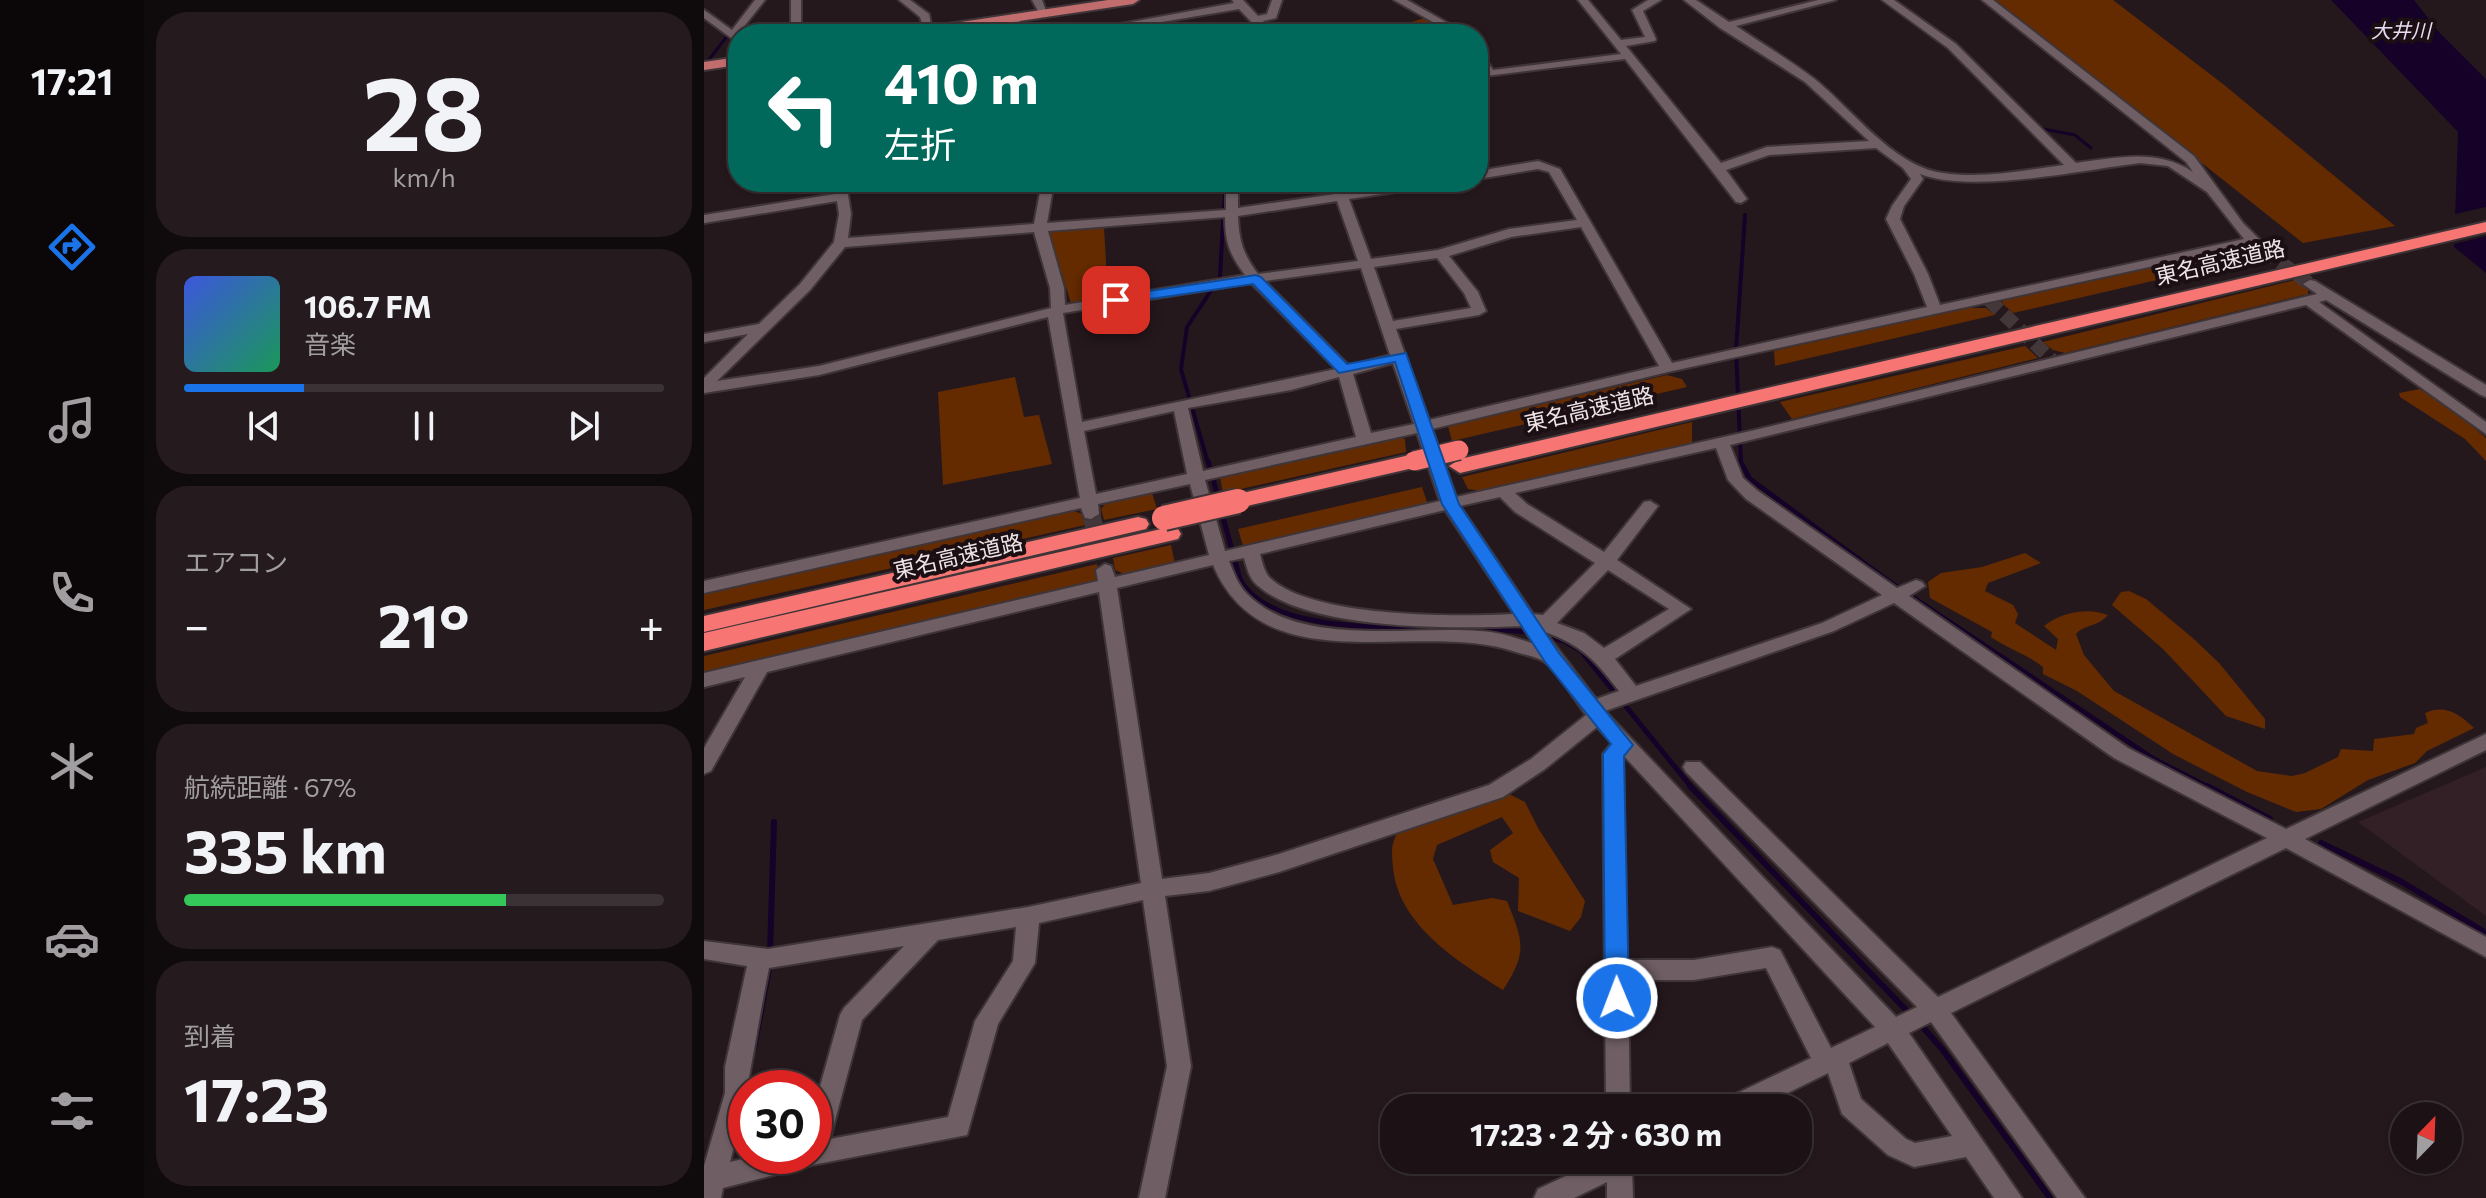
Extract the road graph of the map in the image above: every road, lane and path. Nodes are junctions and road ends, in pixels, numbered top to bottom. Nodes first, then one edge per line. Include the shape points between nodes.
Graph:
1 (760, 0) edge
2 (796, 0) edge
3 (904, 0) edge
4 (1104, 0) edge
5 (1133, 0) edge
6 (1277, 0) edge
7 (1399, 0) edge
8 (1583, 0) edge
9 (1656, 0) edge
10 (1689, 0) edge
11 (1831, 0) edge
12 (1887, 0) edge
13 (1987, 0) edge
14 (1240, 2) edge
15 (1039, 5) edge
16 (704, 13) edge
17 (1013, 17) junction
18 (1256, 20) junction
19 (741, 24) edge
20 (796, 24) edge
21 (927, 24) edge
22 (943, 24) edge
23 (965, 24) edge
24 (1015, 24) edge
25 (1124, 24) edge
26 (1260, 24) edge
27 (1443, 24) edge
28 (1724, 26) junction
29 (728, 33) edge
30 (1617, 44) junction
31 (1627, 56) junction
32 (728, 61) edge
33 (708, 64) edge
34 (1488, 71) edge
35 (1879, 144) junction
36 (1907, 165) junction
37 (2073, 167) junction
38 (1719, 168) junction
39 (1488, 173) edge
40 (2211, 189) junction
41 (828, 192) edge
42 (842, 192) edge
43 (1046, 192) edge
44 (1232, 192) edge
45 (1340, 192) edge
46 (1373, 192) edge
47 (1342, 197) junction
48 (1741, 199) dead end
49 (1233, 214) junction
50 (2486, 215) edge
51 (704, 219) edge
52 (1585, 223) junction
53 (1040, 227) junction
54 (2486, 227) edge
55 (841, 243) junction
56 (1440, 254) junction
57 (2335, 256) junction
58 (1366, 266) junction
59 (1256, 280) junction
60 (2310, 284) tunnel mouth
61 (2330, 295) junction
62 (2309, 301) junction
63 (1059, 310) junction
64 (1935, 311) junction
65 (1387, 326) junction
66 (765, 327) junction
67 (704, 338) edge
68 (1400, 357) junction
69 (1668, 368) junction
70 (1344, 369) junction
71 (705, 384) edge
72 (2486, 392) edge
73 (1187, 403) junction
74 (1425, 426) junction
75 (1076, 428) junction
76 (2486, 429) edge
77 (1365, 439) junction
78 (1725, 441) junction
79 (1200, 477) junction
80 (1503, 491) junction
81 (1450, 504) junction
82 (1650, 506) dead end
83 (1089, 507) junction
84 (1167, 526) junction
85 (1248, 553) junction
86 (1222, 560) junction
87 (1606, 562) junction
88 (1107, 577) junction
89 (704, 587) edge
90 (1906, 592) junction
91 (1532, 621) junction
92 (704, 624) edge
93 (704, 642) edge
94 (1552, 657) junction
95 (1603, 657) junction
96 (760, 667) junction
97 (704, 680) edge
98 (1611, 703) junction
99 (2486, 741) edge
100 (1623, 745) junction
101 (704, 766) edge
102 (1693, 767) dead end
103 (2285, 839) junction
104 (1152, 889) junction
105 (1028, 916) junction
106 (932, 932) junction
107 (2486, 948) edge
108 (704, 950) edge
109 (771, 958) junction
110 (1617, 970) junction
111 (1935, 1009) junction
112 (1892, 1029) junction
113 (1830, 1060) junction
114 (832, 1088) edge
115 (1618, 1094) edge
116 (1761, 1094) edge
117 (1972, 1144) junction
118 (832, 1151) edge
119 (744, 1174) edge
120 (1595, 1174) edge
121 (1621, 1174) edge
122 (718, 1182) edge
123 (1152, 1198) edge
124 (1547, 1198) edge
125 (1620, 1198) edge
126 (2009, 1198) edge
127 (2072, 1198) edge

1 - 19 street
2 - 20 street
3 - 21 street
4 - 15 main road
5 - 17 main road
6 - 18 street via 1272,16
7 - 27 street
8 - 30 street
9 - 30 street via 1637,10 1651,39
10 - 28 street
11 - 28 street
12 - 37 street via 1952,46
13 - 40 street via 2190,159
14 - 18 street
14 - 25 street
15 - 22 main road
16 - 29 street
17 - 23 main road
17 - 24 street
18 - 26 street
28 - 35 street via 1809,80
30 - 31 street
31 - 34 street
31 - 38 street
32 - 33 main road
35 - 36 street
35 - 38 street via 1767,151
36 - 37 street via 1952,179
36 - 64 street via 1917,179 1893,219
37 - 40 street via 2155,160 2171,163
38 - 48 street
39 - 52 street via 1538,165 1554,169
40 - 64 street via 2257,246
41 - 51 street
42 - 55 street
43 - 53 street
44 - 49 street
45 - 47 street
46 - 47 street
47 - 49 street
47 - 58 street
49 - 53 street
49 - 59 street via 1236,254
50 - 57 highway, 東名高速道路
52 - 56 street via 1509,233
52 - 69 street
53 - 55 street
53 - 63 street
54 - 57 highway, 東名高速道路
55 - 66 street
56 - 58 street
56 - 65 street via 1471,292 1479,311
57 - 84 highway, 東名高速道路
58 - 59 street
58 - 65 street
59 - 63 street
59 - 70 street
60 - 61 street
61 - 62 street
61 - 72 street
62 - 76 street
62 - 78 street
63 - 71 street via 819,370
63 - 75 street via 1055,317
64 - 69 street
65 - 68 street
66 - 67 street
66 - 71 street
68 - 70 street
68 - 74 street
69 - 74 street
70 - 73 street via 1291,385
70 - 77 street
73 - 75 street
73 - 79 street
74 - 77 street
74 - 81 street
75 - 83 street
77 - 79 street
78 - 80 street
78 - 90 street via 1736,480 1752,495
79 - 83 street
79 - 86 street
80 - 81 street
80 - 87 street
81 - 85 street
81 - 91 street
82 - 87 street
83 - 89 street
84 - 92 highway, 東名高速道路
84 - 93 highway, 東名高速道路
85 - 86 street
85 - 91 street via 1260,579 1286,598 1318,608 1350,614
86 - 88 street
86 - 94 street via 1238,596 1253,611 1288,625 1337,635 1484,637
87 - 91 street via 1549,620
87 - 95 street via 1682,609
88 - 96 street
88 - 104 street
90 - 98 street via 1828,627
90 - 103 street via 2121,753
91 - 94 street
91 - 95 street via 1577,637
94 - 98 street
95 - 98 street
96 - 97 street
96 - 101 street
98 - 100 street
98 - 104 street via 1538,764 1496,791 1279,863 1209,882
99 - 103 street
100 - 110 street via 1613,754
100 - 112 street
102 - 111 street
103 - 107 street
103 - 111 street
104 - 105 street
104 - 123 street via 1179,1066
105 - 106 street
105 - 118 street via 1024,963 987,1021 958,1127
106 - 109 street
106 - 114 street via 852,1015
108 - 109 street
109 - 122 street via 737,1067 737,1093
110 - 113 street via 1694,970 1772,957
110 - 115 street
111 - 112 street
111 - 127 street
112 - 113 street
112 - 117 street
113 - 116 street
113 - 117 street via 1851,1106 1897,1147 1914,1155
117 - 126 street
119 - 122 street
120 - 124 street
121 - 125 street

